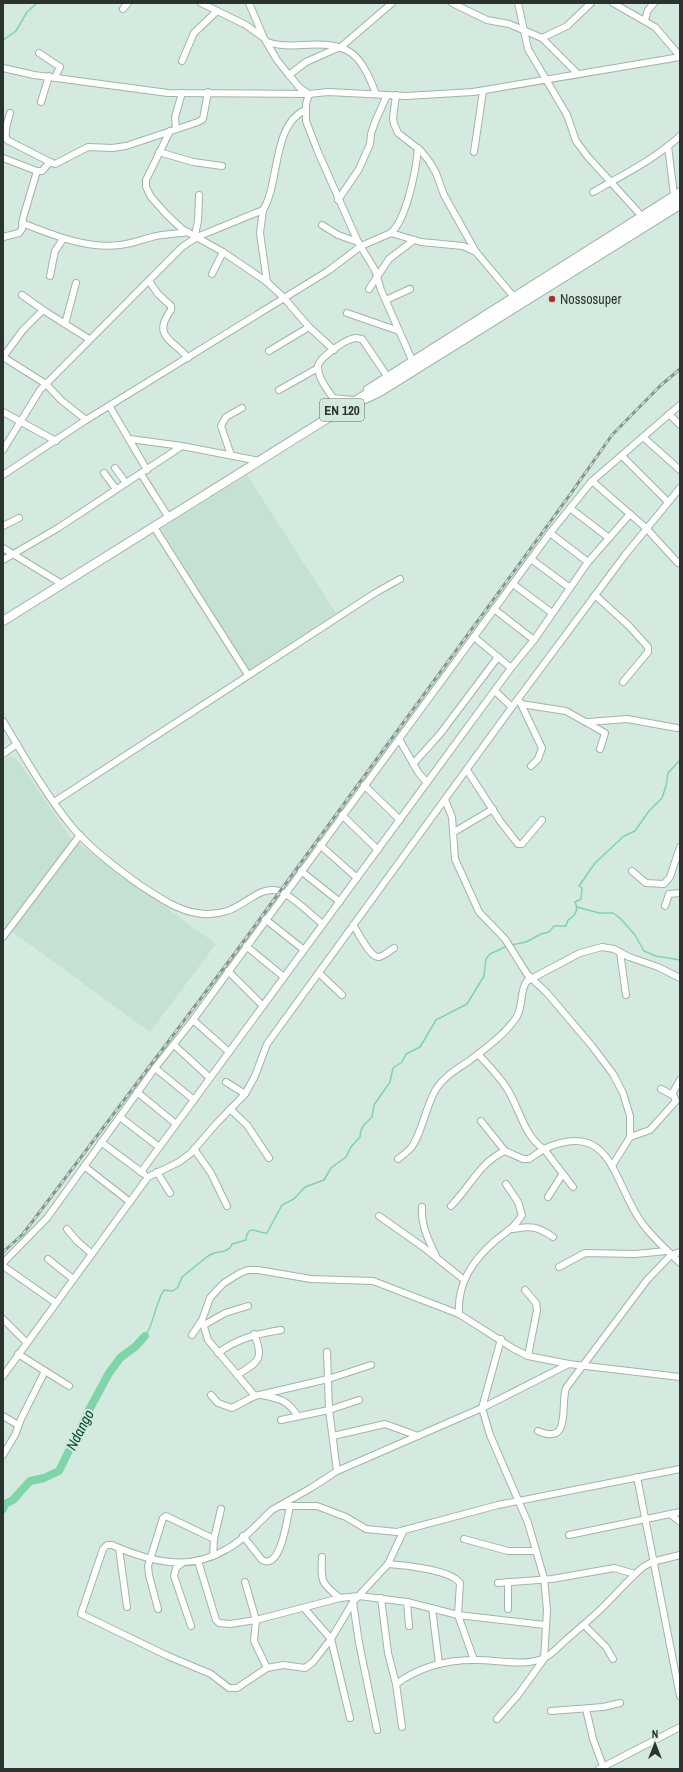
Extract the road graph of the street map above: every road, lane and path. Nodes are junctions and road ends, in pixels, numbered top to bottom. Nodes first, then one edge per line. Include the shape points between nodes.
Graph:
1 (128, 3) edge
2 (201, 3) edge
3 (249, 3) edge
4 (392, 3) edge
5 (452, 3) edge
6 (518, 3) edge
7 (591, 3) edge
8 (613, 3) edge
9 (654, 3) edge
10 (123, 9) dead end
11 (216, 12) junction
12 (645, 20) junction
13 (523, 29) junction
14 (542, 38) junction
15 (265, 40) junction
16 (342, 46) junction
17 (39, 53) dead end
18 (680, 56) edge
19 (182, 61) dead end
20 (3, 68) edge
21 (578, 74) junction
22 (289, 76) junction
23 (52, 77) junction
24 (546, 81) junction
25 (483, 91) junction
26 (208, 92) junction
27 (182, 93) junction
28 (309, 94) junction
29 (376, 94) junction
30 (387, 95) junction
31 (396, 95) junction
32 (41, 102) dead end
33 (305, 110) junction
34 (10, 113) dead end
35 (176, 128) junction
36 (170, 131) junction
37 (680, 136) edge
38 (668, 146) junction
39 (418, 148) junction
40 (159, 152) junction
41 (474, 152) dead end
42 (3, 158) edge
43 (50, 162) junction
44 (222, 166) dead end
45 (37, 171) junction
46 (611, 182) junction
47 (593, 192) dead end
48 (199, 195) dead end
49 (678, 195) edge
50 (338, 200) junction
51 (680, 206) edge
52 (263, 210) junction
53 (638, 212) dead end
54 (22, 223) junction
55 (322, 225) dead end
56 (188, 232) junction
57 (391, 233) junction
58 (196, 236) junction
59 (3, 237) edge
60 (63, 239) junction
61 (414, 240) junction
62 (359, 244) junction
63 (224, 252) junction
64 (476, 252) junction
65 (212, 274) dead end
66 (50, 276) dead end
67 (377, 276) junction
68 (148, 281) junction
69 (267, 282) junction
70 (76, 283) dead end
71 (369, 289) dead end
72 (410, 289) dead end
73 (22, 295) dead end
74 (513, 296) junction
75 (284, 298) junction
76 (386, 300) junction
77 (43, 310) junction
78 (347, 313) dead end
79 (65, 324) junction
80 (309, 327) junction
81 (398, 331) junction
82 (89, 339) junction
83 (334, 350) junction
84 (269, 351) dead end
85 (3, 357) edge
86 (188, 358) junction
87 (412, 360) junction
88 (318, 368) junction
89 (387, 376) junction
90 (46, 384) junction
91 (279, 390) dead end
92 (332, 398) junction
93 (350, 403) junction
94 (680, 405) edge
95 (110, 407) junction
96 (242, 408) dead end
97 (3, 412) edge
98 (670, 414) junction
99 (328, 419) junction
100 (86, 420) junction
101 (20, 422) junction
102 (680, 425) edge
103 (643, 437) junction
104 (130, 439) junction
105 (56, 441) junction
106 (182, 446) junction
107 (3, 450) edge
108 (231, 455) junction
109 (622, 456) junction
110 (259, 461) junction
111 (115, 468) dead end
112 (147, 470) junction
113 (680, 470) edge
114 (104, 473) dead end
115 (141, 474) junction
116 (3, 475) edge
117 (592, 482) junction
118 (126, 483) junction
119 (116, 489) junction
120 (680, 489) edge
121 (668, 502) junction
122 (570, 508) junction
123 (630, 514) junction
124 (20, 518) dead end
125 (169, 518) junction
126 (3, 526) edge
127 (154, 528) junction
128 (646, 528) junction
129 (550, 533) junction
130 (609, 538) junction
131 (3, 548) edge
132 (12, 554) junction
133 (3, 560) edge
134 (531, 560) junction
135 (588, 562) junction
136 (678, 564) dead end
137 (400, 579) dead end
138 (62, 584) junction
139 (513, 584) junction
140 (570, 588) junction
141 (595, 595) junction
142 (494, 609) junction
143 (552, 613) junction
144 (3, 621) edge
145 (474, 637) junction
146 (534, 640) junction
147 (498, 658) junction
148 (511, 668) junction
149 (248, 675) junction
150 (623, 682) dead end
151 (495, 691) junction
152 (520, 702) junction
153 (512, 707) junction
154 (3, 721) edge
155 (588, 722) junction
156 (677, 728) dead end
157 (399, 739) junction
158 (17, 744) junction
159 (600, 749) dead end
160 (3, 754) edge
161 (414, 764) junction
162 (531, 766) dead end
163 (467, 770) junction
164 (427, 783) junction
165 (364, 785) junction
166 (445, 800) junction
167 (54, 802) junction
168 (493, 809) junction
169 (342, 815) junction
170 (400, 820) junction
171 (542, 820) dead end
172 (454, 832) junction
173 (80, 834) junction
174 (320, 845) junction
175 (680, 847) edge
176 (378, 850) junction
177 (301, 871) junction
178 (632, 871) dead end
179 (357, 878) junction
180 (667, 882) junction
181 (670, 893) junction
182 (680, 893) edge
183 (284, 894) junction
184 (340, 902) junction
185 (665, 906) dead end
186 (265, 919) junction
187 (323, 924) junction
188 (353, 925) junction
189 (3, 937) edge
190 (246, 946) junction
191 (394, 948) dead end
192 (304, 950) junction
193 (620, 952) junction
194 (228, 971) junction
195 (319, 973) junction
196 (284, 977) junction
197 (680, 978) edge
198 (532, 979) junction
199 (626, 995) dead end
200 (342, 996) dead end
201 (263, 1006) junction
202 (193, 1020) junction
203 (174, 1045) junction
204 (229, 1052) junction
205 (478, 1054) junction
206 (155, 1068) junction
207 (210, 1078) junction
208 (680, 1080) edge
209 (226, 1082) dead end
210 (661, 1088) dead end
211 (138, 1092) junction
212 (245, 1094) junction
213 (672, 1094) junction
214 (194, 1100) junction
215 (678, 1101) edge
216 (230, 1110) junction
217 (120, 1117) junction
218 (481, 1121) dead end
219 (176, 1124) junction
220 (630, 1137) junction
221 (102, 1142) junction
222 (158, 1147) junction
223 (194, 1149) junction
224 (544, 1150) junction
225 (505, 1151) junction
226 (269, 1158) dead end
227 (398, 1159) dead end
228 (84, 1166) junction
229 (612, 1166) junction
230 (141, 1172) junction
231 (157, 1172) junction
232 (562, 1175) junction
233 (148, 1177) junction
234 (506, 1184) dead end
235 (573, 1187) dead end
236 (170, 1193) dead end
237 (548, 1197) dead end
238 (130, 1202) junction
239 (227, 1206) dead end
240 (451, 1206) dead end
241 (422, 1207) dead end
242 (379, 1216) dead end
243 (513, 1228) junction
244 (67, 1229) dead end
245 (553, 1237) dead end
246 (675, 1252) edge
247 (92, 1254) junction
248 (437, 1257) junction
249 (48, 1259) dead end
250 (680, 1263) edge
251 (3, 1265) edge
252 (559, 1267) dead end
253 (73, 1279) junction
254 (463, 1279) junction
255 (525, 1290) dead end
256 (56, 1303) junction
257 (248, 1306) dead end
258 (459, 1314) junction
259 (3, 1319) edge
260 (203, 1323) junction
261 (281, 1330) dead end
262 (254, 1334) junction
263 (192, 1335) dead end
264 (501, 1339) junction
265 (27, 1343) junction
266 (327, 1352) dead end
267 (218, 1353) junction
268 (18, 1354) junction
269 (528, 1356) junction
270 (569, 1364) junction
271 (371, 1365) dead end
272 (582, 1366) junction
273 (45, 1371) junction
274 (3, 1375) edge
275 (237, 1375) junction
276 (680, 1377) edge
277 (328, 1379) junction
278 (69, 1386) dead end
279 (211, 1395) dead end
280 (258, 1395) junction
281 (359, 1400) dead end
282 (482, 1408) junction
283 (329, 1410) junction
284 (3, 1416) edge
285 (298, 1416) junction
286 (281, 1420) dead end
287 (18, 1425) junction
288 (538, 1431) dead end
289 (333, 1436) junction
290 (418, 1436) junction
291 (3, 1455) edge
292 (680, 1469) edge
293 (337, 1471) junction
294 (637, 1478) junction
295 (520, 1501) junction
296 (279, 1506) junction
297 (290, 1506) junction
298 (221, 1509) dead end
299 (680, 1512) edge
300 (670, 1514) junction
301 (644, 1520) junction
302 (680, 1522) edge
303 (404, 1530) junction
304 (569, 1535) dead end
305 (243, 1536) junction
306 (214, 1539) junction
307 (464, 1539) dead end
308 (119, 1548) junction
309 (535, 1551) junction
310 (680, 1555) edge
311 (213, 1556) junction
312 (322, 1557) dead end
313 (152, 1559) junction
314 (198, 1561) junction
315 (652, 1562) junction
316 (181, 1564) junction
317 (388, 1564) junction
318 (635, 1574) junction
319 (544, 1578) junction
320 (245, 1582) dead end
321 (508, 1582) junction
322 (498, 1583) dead end
323 (359, 1596) junction
324 (340, 1598) junction
325 (381, 1598) junction
326 (353, 1602) junction
327 (407, 1602) junction
328 (126, 1607) dead end
329 (304, 1608) junction
330 (432, 1608) junction
331 (158, 1609) dead end
332 (508, 1609) dead end
333 (458, 1615) junction
334 (256, 1620) junction
335 (545, 1625) junction
336 (584, 1625) junction
337 (191, 1626) dead end
338 (409, 1626) dead end
339 (331, 1639) junction
340 (544, 1659) junction
341 (613, 1659) dead end
342 (474, 1660) junction
343 (439, 1664) junction
344 (267, 1668) junction
345 (396, 1684) junction
346 (680, 1696) edge
347 (620, 1703) dead end
348 (586, 1709) junction
349 (551, 1711) dead end
350 (350, 1718) dead end
351 (497, 1719) dead end
352 (402, 1727) dead end
353 (680, 1728) edge
354 (377, 1730) dead end
355 (601, 1768) edge

1 - 10 street
2 - 11 street
3 - 15 street
4 - 16 street
5 - 13 street via 486,20
6 - 13 street
7 - 14 street via 567,26
8 - 12 street
9 - 12 street via 648,10
11 - 15 street via 246,25
11 - 19 street via 194,33
12 - 18 street via 664,35
13 - 14 street
13 - 24 street via 528,49
14 - 21 street
15 - 16 street via 286,46
15 - 22 street
16 - 22 street via 306,62
16 - 29 street via 350,50 359,61
17 - 23 street via 60,67
18 - 21 street
20 - 23 street
21 - 24 street
22 - 28 street
23 - 27 street
23 - 32 street
24 - 25 street
24 - 46 street via 567,115 576,141
25 - 31 street via 444,95
25 - 41 street
26 - 27 street
26 - 28 street
26 - 35 street via 203,119
27 - 35 street via 175,117
28 - 29 street
28 - 33 street
29 - 30 street
30 - 31 street
30 - 50 street via 375,122 360,169
31 - 39 street via 394,124 398,133
33 - 50 street via 312,138
33 - 52 street via 296,114 283,140 276,160 271,192
34 - 43 street via 5,136 7,140
35 - 36 street
36 - 40 street
36 - 43 street via 126,146 88,147 56,164
37 - 38 street
38 - 46 street
38 - 49 street
39 - 57 street via 413,180 398,224
39 - 64 street via 432,166 444,195
40 - 44 street via 193,162
40 - 56 street via 146,180 146,187 167,215
42 - 45 street
43 - 45 street via 42,171
45 - 54 street
46 - 47 street
46 - 53 street
48 - 58 street
49 - 74 street
49 - 93 main road, EN 120
50 - 62 street
51 - 93 street via 380,393 360,403
52 - 58 street
52 - 69 street via 260,233
54 - 59 street via 19,234
54 - 60 street
55 - 62 street
56 - 58 street
56 - 60 street via 118,245
57 - 61 street
57 - 62 street
58 - 63 street
58 - 68 street
60 - 66 street via 55,251
61 - 64 street via 463,246
61 - 67 street via 389,259
62 - 67 street
62 - 75 street via 345,260
63 - 65 street
63 - 69 street
64 - 74 street
67 - 71 street
67 - 76 street
68 - 82 street
68 - 86 street via 171,306 172,310 165,320 166,338
69 - 75 street
70 - 79 street
72 - 76 street
73 - 77 street
74 - 87 street
75 - 80 street
75 - 86 street
76 - 81 street
77 - 79 street
77 - 85 street via 23,330
78 - 81 street
79 - 82 street
80 - 83 street
80 - 84 street
81 - 87 street
82 - 90 street
83 - 88 street via 319,361
83 - 89 street via 348,340 362,339
85 - 90 street
86 - 95 street
87 - 89 street
88 - 91 street
88 - 92 street via 319,375
89 - 93 street
90 - 100 street
90 - 101 street
92 - 93 street
92 - 99 street
93 - 99 main road, EN 120
94 - 98 street
95 - 100 street
95 - 104 street
96 - 108 street via 226,417 222,426
97 - 101 street
98 - 102 street
98 - 103 street
99 - 110 main road, EN 120
100 - 105 street
101 - 105 street
101 - 107 street
103 - 109 street
103 - 113 street
104 - 106 street
104 - 112 street
105 - 116 street
106 - 108 street
106 - 112 street
108 - 110 street
109 - 117 street
109 - 121 street
110 - 125 main road, EN 120
111 - 118 street
112 - 115 street
114 - 119 street
115 - 118 street
115 - 125 street
117 - 122 street
117 - 123 street
118 - 119 street
119 - 132 street via 58,528
120 - 121 street
121 - 128 street
122 - 129 street
122 - 130 street
123 - 128 street
123 - 130 street
124 - 126 street
125 - 127 main road, EN 120
127 - 138 main road, EN 120
127 - 149 street
128 - 136 street
128 - 141 street
129 - 134 street
129 - 135 street
130 - 135 street
131 - 132 street
132 - 133 street
132 - 138 street
134 - 139 street
134 - 140 street
135 - 140 street
137 - 149 street via 374,592
138 - 144 main road, EN 120
139 - 142 street
139 - 143 street
140 - 143 street
141 - 150 street via 629,626 648,648 648,652
141 - 152 street
142 - 145 street
142 - 146 street
143 - 146 street
145 - 147 street
145 - 157 street
146 - 148 street
147 - 148 street
147 - 161 street
148 - 151 street
149 - 167 street
151 - 153 street
151 - 164 street
152 - 153 street
152 - 155 street via 566,711
152 - 162 street via 542,748 538,759
153 - 163 street
154 - 158 street
155 - 156 street via 627,719
155 - 159 street via 605,733
157 - 161 street
157 - 165 street
158 - 160 street
158 - 167 street
161 - 164 street
163 - 166 street
163 - 168 street
164 - 170 street
165 - 169 street
165 - 170 street
166 - 172 street via 452,817
166 - 188 street
167 - 173 street
168 - 171 street via 509,834 520,844
168 - 172 street
169 - 174 street
169 - 176 street
170 - 176 street
172 - 198 street via 454,854 472,899
173 - 183 street via 119,870 180,908 214,914 228,910 264,891 272,890
173 - 189 street
174 - 177 street
174 - 179 street
175 - 180 street via 673,872
176 - 179 street
177 - 183 street
177 - 184 street
178 - 180 street via 646,883
179 - 184 street
180 - 181 street
181 - 182 street
181 - 185 street via 666,897
183 - 186 street
183 - 187 street
184 - 187 street
186 - 190 street
186 - 192 street
187 - 192 street
188 - 191 street via 374,956 380,957
188 - 195 street
190 - 194 street
190 - 196 street
192 - 196 street
193 - 197 street
193 - 198 street via 602,947 580,953
193 - 199 street
194 - 201 street
194 - 202 street
195 - 200 street
195 - 212 street via 267,1044
196 - 201 street
198 - 205 street via 524,986 522,1004 516,1018
198 - 220 street via 577,1028 613,1074 628,1105
201 - 204 street
202 - 203 street
202 - 204 street
203 - 206 street
203 - 207 street
204 - 207 street
205 - 224 street via 507,1087 532,1137
205 - 227 street via 441,1082 430,1101 415,1141
206 - 211 street
206 - 214 street
207 - 214 street
208 - 213 street
209 - 212 street
210 - 213 street
211 - 217 street
211 - 219 street
212 - 216 street
213 - 215 street
214 - 219 street
215 - 220 street via 650,1130
216 - 223 street
216 - 226 street via 251,1131
217 - 221 street
217 - 222 street
218 - 225 street
219 - 222 street
220 - 229 street
221 - 228 street
221 - 230 street
222 - 230 street
223 - 231 street via 179,1162
223 - 239 street via 212,1173
224 - 225 street via 530,1159 523,1159
224 - 229 street via 554,1145 576,1141 593,1145 604,1153
224 - 232 street
225 - 240 street via 481,1168
228 - 238 street
228 - 251 street via 47,1218
229 - 246 street via 642,1224
230 - 233 street
231 - 233 street
231 - 236 street
232 - 235 street
232 - 237 street
233 - 238 street
234 - 243 street via 522,1211
238 - 247 street
241 - 248 street via 425,1231
242 - 248 street
243 - 245 street via 529,1226
243 - 254 street via 483,1252
244 - 247 street
246 - 250 street
246 - 252 street via 585,1253
246 - 272 street via 638,1291
247 - 253 street
248 - 254 street
249 - 253 street
251 - 256 street
253 - 256 street
254 - 258 street via 458,1303
255 - 269 street via 536,1303 537,1310
256 - 265 street
257 - 260 street
258 - 260 street via 373,1282 312,1279 248,1270 224,1283 210,1298
258 - 264 street
259 - 265 street
260 - 263 street
260 - 267 street via 208,1340
261 - 262 street
262 - 267 street
262 - 275 street via 258,1344 258,1359 255,1365
264 - 269 street
264 - 282 street
265 - 268 street
266 - 277 street
267 - 275 street
268 - 273 street
268 - 274 street
269 - 270 street
270 - 272 street
270 - 282 street
271 - 277 street
272 - 276 street
272 - 288 street via 566,1388 561,1428 554,1434 547,1435
273 - 278 street
273 - 287 street
275 - 280 street
277 - 280 street
277 - 283 street
279 - 280 street via 218,1403 232,1408
280 - 285 street via 283,1400 290,1404
281 - 283 street
282 - 290 street
282 - 295 street via 490,1435
283 - 285 street
283 - 289 street
284 - 287 street
285 - 286 street
287 - 291 street via 15,1436
289 - 290 street via 385,1424
289 - 293 street
290 - 293 street
292 - 294 street
293 - 296 street
294 - 295 street
294 - 301 street
295 - 303 street
295 - 309 street
296 - 297 street
296 - 305 street
297 - 303 street via 317,1506 346,1517 366,1529
297 - 305 street via 280,1547 271,1562 266,1563 262,1560
298 - 306 street
299 - 300 street
300 - 301 street
300 - 302 street
301 - 304 street
301 - 315 street
303 - 317 street
305 - 311 street via 228,1549
306 - 311 street
306 - 313 street via 166,1516 161,1521
307 - 309 street via 508,1551
308 - 313 street
308 - 328 street
308 - 344 street via 112,1544 103,1549 81,1614 211,1674 229,1688 237,1688
309 - 319 street
310 - 315 street
311 - 314 street
312 - 324 street via 322,1582
313 - 316 street
313 - 331 street via 148,1566 149,1575
314 - 316 street
314 - 334 street via 219,1624
315 - 318 street
315 - 346 street
316 - 337 street via 174,1571 174,1576
317 - 323 street
317 - 333 street via 429,1570 457,1579 460,1583
318 - 319 street via 614,1568 576,1576
318 - 336 street
319 - 321 street
319 - 335 street via 547,1593
320 - 334 street
321 - 322 street
321 - 332 street
323 - 324 street
323 - 325 street
323 - 326 street
324 - 329 street
325 - 327 street
325 - 345 street via 388,1653
326 - 339 street
326 - 354 street
327 - 330 street
327 - 338 street
329 - 334 street
329 - 339 street
330 - 333 street
330 - 343 street
333 - 335 street
333 - 342 street
334 - 344 street via 254,1642
335 - 340 street
336 - 340 street
336 - 341 street via 606,1647
339 - 344 street via 305,1668 283,1665
339 - 350 street
340 - 342 street via 506,1663
340 - 351 street
342 - 343 street
343 - 345 street via 415,1672
345 - 352 street
347 - 348 street
348 - 349 street
348 - 355 street
353 - 355 street

